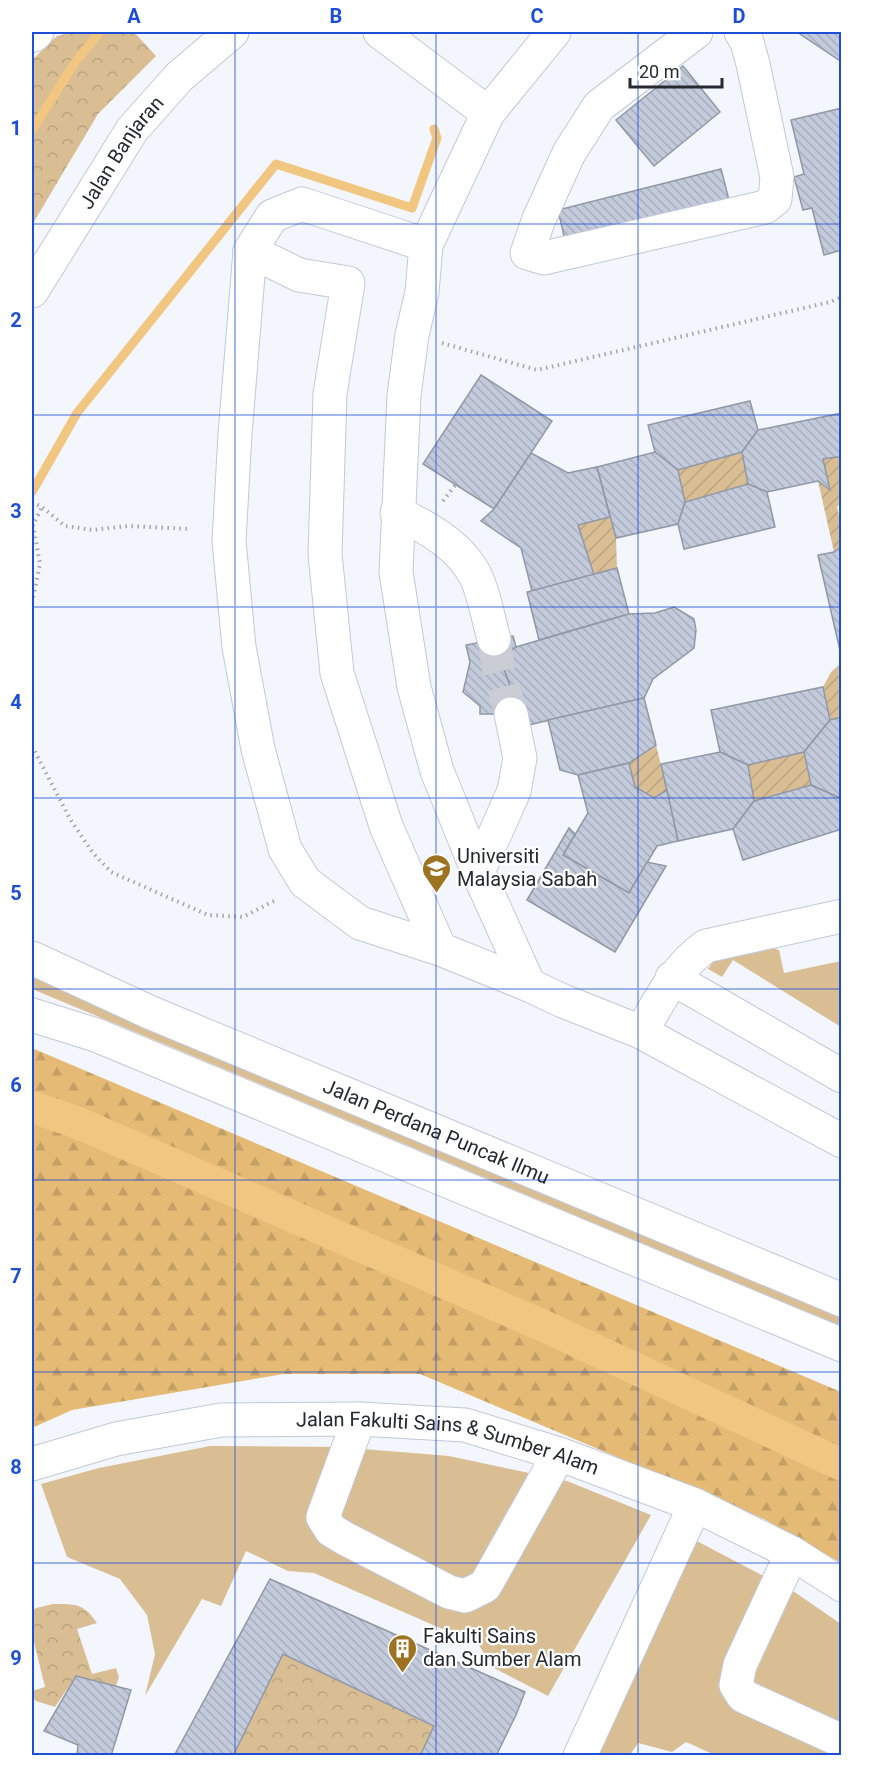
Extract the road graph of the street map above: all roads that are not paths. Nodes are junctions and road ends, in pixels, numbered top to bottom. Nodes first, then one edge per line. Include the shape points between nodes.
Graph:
1 (232, 32) edge
2 (380, 32) edge
3 (554, 32) edge
4 (696, 32) edge
5 (741, 32) edge
6 (488, 113) junction
7 (426, 245) junction
8 (250, 251) junction
9 (32, 291) edge
10 (397, 513) junction
11 (494, 639) tunnel mouth
12 (511, 714) tunnel mouth
13 (477, 872) junction
14 (842, 916) edge
15 (440, 949) junction
16 (32, 958) edge
17 (672, 978) junction
18 (529, 984) junction
19 (32, 1015) edge
20 (641, 1032) junction
21 (842, 1076) edge
22 (842, 1141) edge
23 (842, 1300) edge
24 (842, 1345) edge
25 (359, 1419) junction
26 (559, 1454) junction
27 (32, 1464) edge
28 (695, 1505) junction
29 (792, 1552) junction
30 (842, 1586) edge
31 (842, 1741) edge
32 (580, 1755) edge

1 - 9 street, Jalan Banjaran via 179,77 132,130
2 - 6 street
3 - 6 street
4 - 5 street via 599,106 569,153 527,253 544,258 765,207 775,199 777,177 753,64
6 - 7 street
7 - 8 street via 303,204 272,216
7 - 10 street via 404,395
8 - 15 street via 299,275 348,283 330,394 325,554 337,673 386,826
8 - 15 street via 234,434 230,541 239,647 258,749 285,849 304,882 360,923
10 - 11 street via 425,526 455,549 476,576
10 - 13 street via 396,572 414,687 437,771
12 - 13 street via 520,758 513,791
13 - 18 street
14 - 17 street via 706,946
15 - 18 street
16 - 23 street, Jalan Perdana Puncak Ilmu via 149,1012
17 - 20 street
17 - 21 street
18 - 20 street
19 - 24 street, Jalan Perdana Puncak Ilmu via 96,1035
20 - 22 street
25 - 26 street, Jalan Fakulti Sains & Sumber Alam via 465,1425
25 - 26 street via 323,1517 331,1530 344,1538 449,1592 465,1596 485,1586
25 - 27 street, Jalan Fakulti Sains & Sumber Alam via 221,1420 116,1438
26 - 28 street, Jalan Fakulti Sains & Sumber Alam
28 - 29 street, Jalan Fakulti Sains & Sumber Alam
28 - 32 street
29 - 30 street, Jalan Fakulti Sains & Sumber Alam
29 - 31 street via 740,1665 736,1685 743,1696

